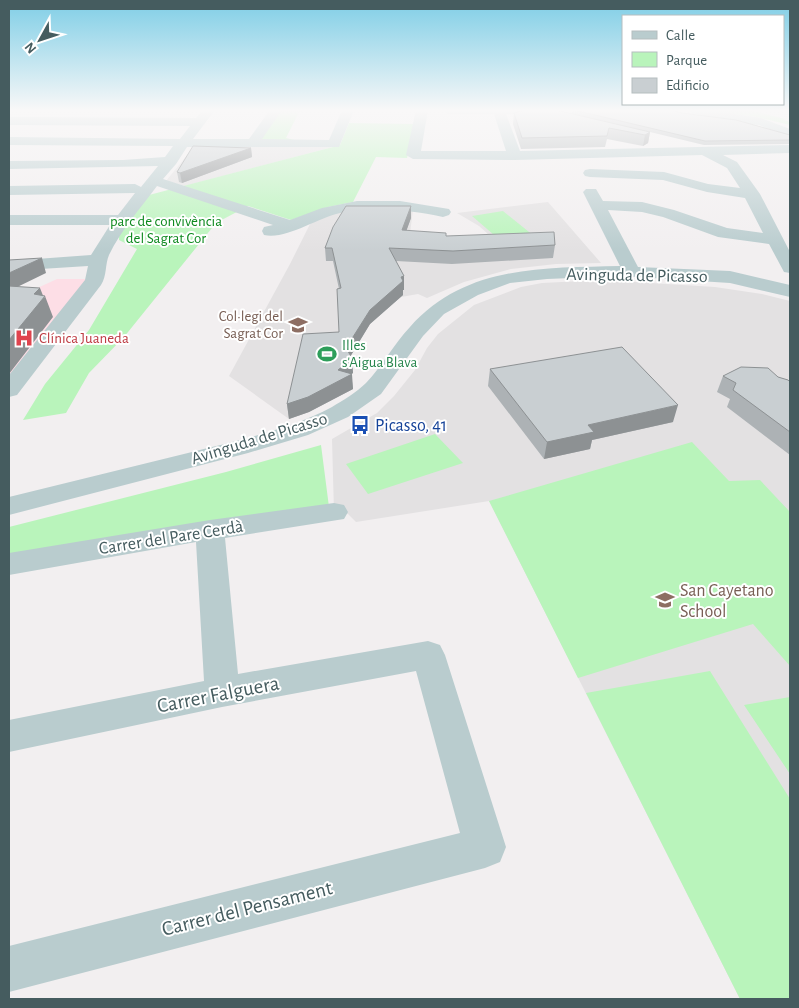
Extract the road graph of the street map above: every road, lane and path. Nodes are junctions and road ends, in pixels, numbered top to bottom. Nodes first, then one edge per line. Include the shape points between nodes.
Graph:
1 (91, 157) edge
2 (174, 157) edge
3 (716, 157) edge
4 (171, 161) junction
5 (9, 165) edge
6 (83, 165) junction
7 (154, 181) junction
8 (135, 189) dead end
9 (9, 190) edge
10 (58, 190) junction
11 (752, 194) junction
12 (598, 205) junction
13 (443, 212) dead end
14 (9, 220) edge
15 (123, 220) junction
16 (292, 226) junction
17 (270, 231) dead end
18 (776, 240) junction
19 (99, 260) junction
20 (9, 266) edge
21 (790, 268) edge
22 (632, 272) junction
23 (790, 290) edge
24 (9, 390) edge
25 (9, 506) edge
26 (334, 512) dead end
27 (210, 530) junction
28 (9, 564) edge
29 (222, 692) junction
30 (9, 736) edge
31 (485, 847) joint
32 (9, 969) edge

1 - 6 street
2 - 4 street
3 - 11 street via 732,165
4 - 6 street
4 - 7 street
5 - 6 street
6 - 10 street
7 - 15 street
7 - 16 street
8 - 10 street
9 - 10 street
11 - 12 street via 707,188 664,176 577,173
11 - 18 street
12 - 18 street via 642,207 724,233
12 - 22 street
13 - 16 street via 405,205 367,205 328,212
14 - 15 street
15 - 19 street
16 - 17 street
18 - 21 street
19 - 20 street
19 - 24 street via 94,281
22 - 23 street, Avinguda de Picasso via 730,277
22 - 25 street, Avinguda de Picasso via 547,273 507,278 472,290 437,310 373,389 340,412 299,430 239,448
26 - 27 street, Carrer del Pare Cerdà
27 - 28 street, Carrer del Pare Cerdà
27 - 29 street
29 - 30 street, Carrer Falguera
29 - 31 street, Carrer Falguera via 428,655
31 - 32 street, Carrer del Pensament

